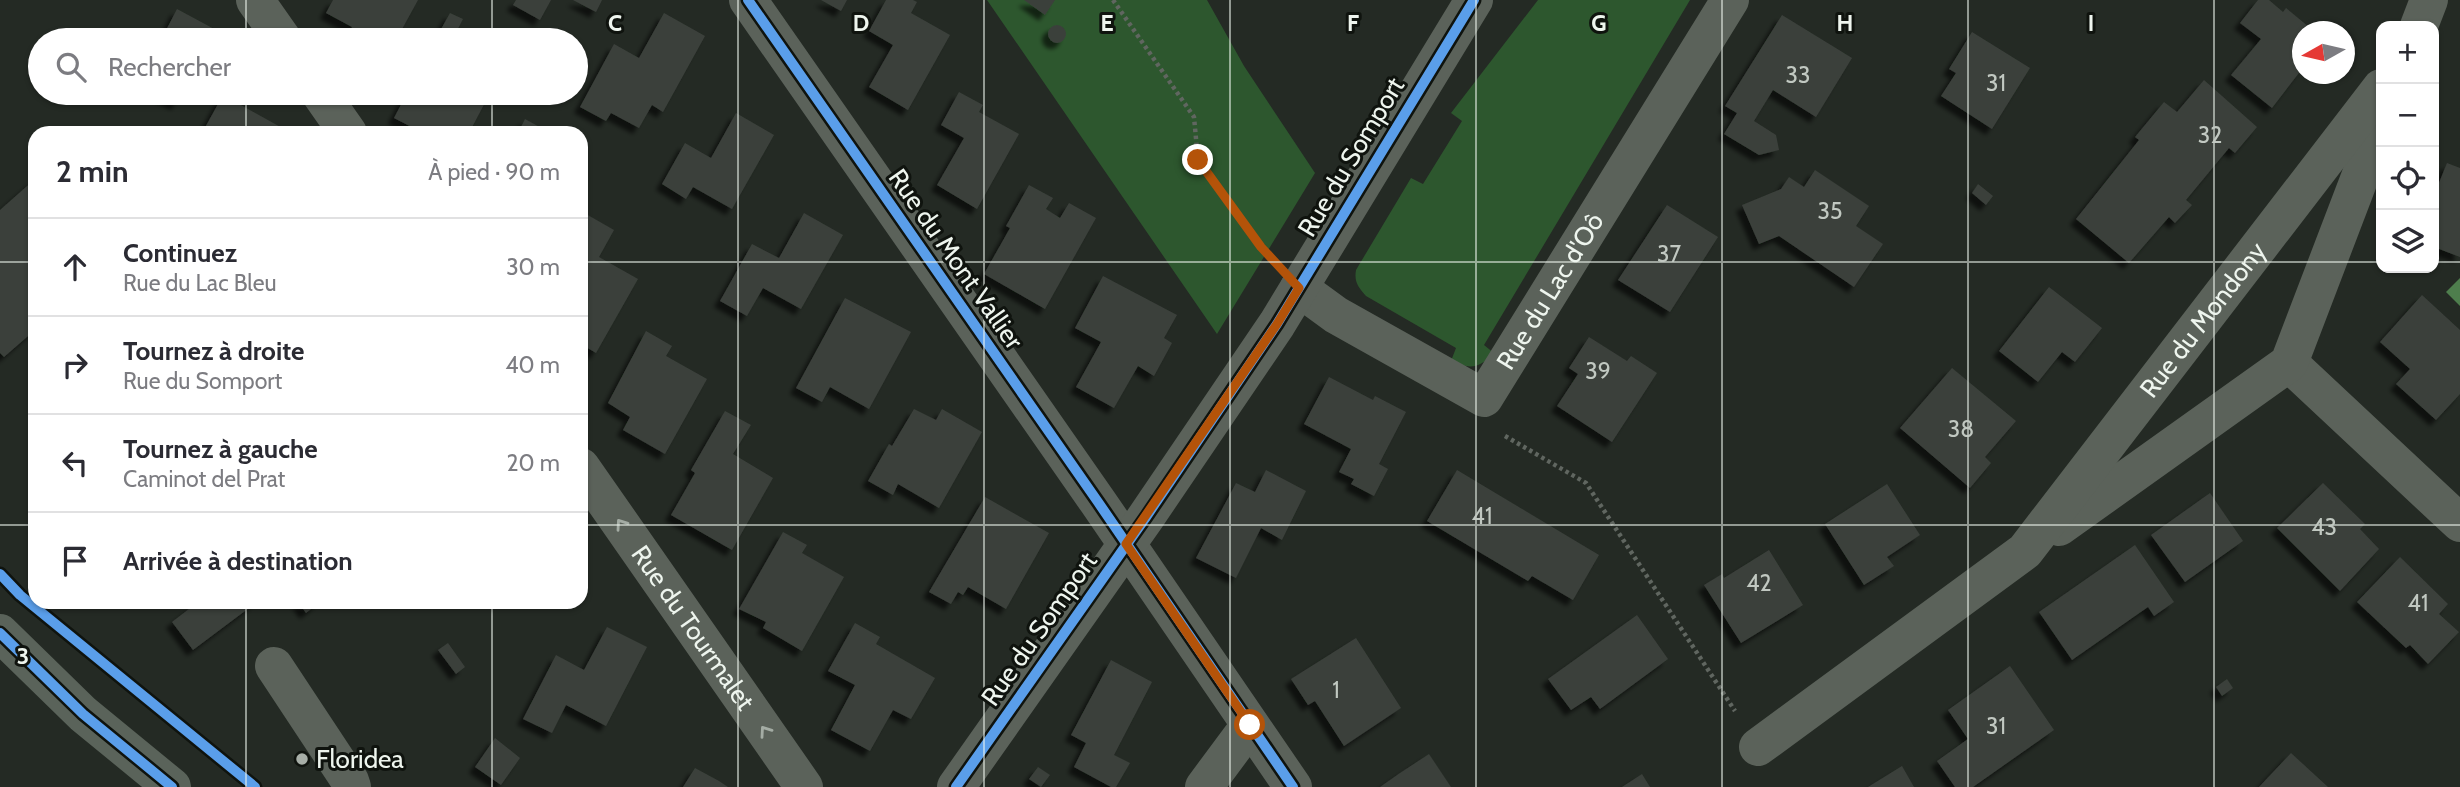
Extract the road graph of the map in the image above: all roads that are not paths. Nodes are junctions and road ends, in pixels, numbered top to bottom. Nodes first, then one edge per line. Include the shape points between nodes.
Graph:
1 (255, 0) edge
2 (748, 0) edge
3 (1474, 0) edge
4 (1730, 0) edge
5 (2429, 0) edge
6 (2420, 21) edge
7 (275, 28) edge
8 (2376, 95) edge
9 (328, 105) edge
10 (343, 126) edge
11 (2376, 135) edge
12 (1299, 288) junction
13 (2289, 363) junction
14 (588, 477) edge
15 (2460, 523) edge
16 (1126, 544) junction
17 (2025, 551) junction
18 (0, 633) edge
19 (274, 666) dead end
20 (1250, 725) junction
21 (1758, 747) road end
22 (172, 787) edge
23 (352, 787) edge
24 (804, 787) edge
25 (957, 787) edge
26 (1204, 787) edge
27 (1293, 787) edge

1 - 7 street
2 - 16 street, Rue du Mont Vallier
3 - 12 street, Rue du Somport
4 - 12 street, Rue du Lac d'Oô via 1484,398 1336,315
5 - 6 street
8 - 17 street, Rue du Mondony
9 - 10 street
11 - 13 street
12 - 16 street, Rue du Somport
13 - 15 street
13 - 17 street, Rue du Mondony
24 -> 14 street, Rue du Tourmalet
16 - 20 street, Rue du Mont Vallier
16 - 25 street, Rue du Somport
17 - 21 street, Rue du Mondony
18 - 22 main road via 83,714
19 - 23 street
20 - 26 street
20 - 27 street, Rue du Mont Vallier

